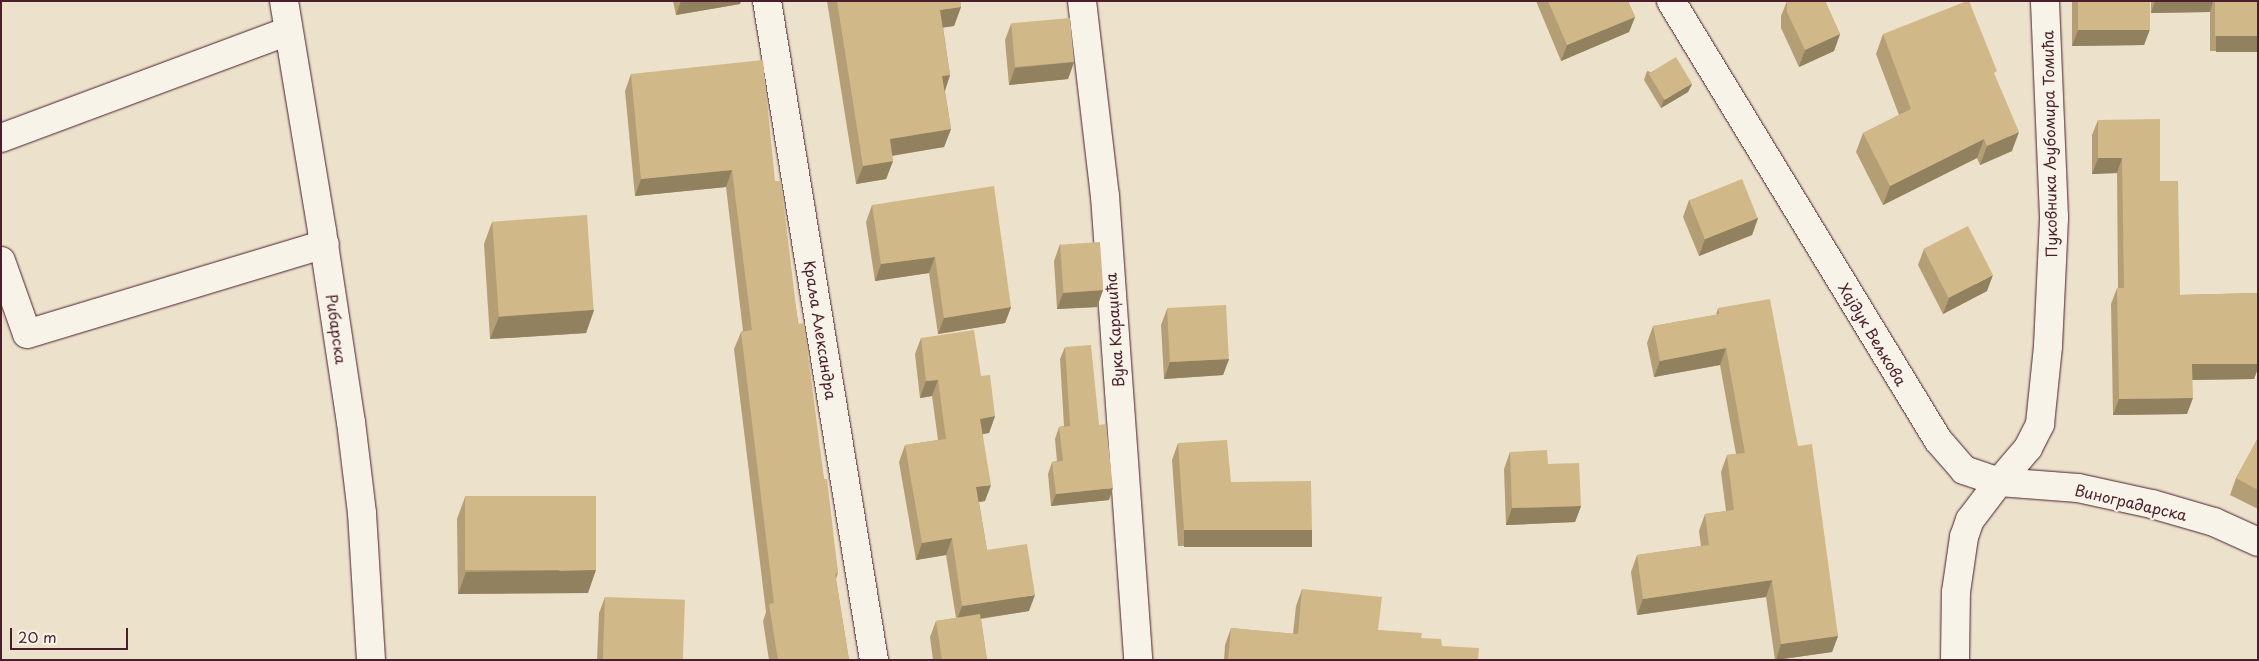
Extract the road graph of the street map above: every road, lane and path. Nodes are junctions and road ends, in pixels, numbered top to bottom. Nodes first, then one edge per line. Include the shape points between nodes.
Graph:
1 (284, 1) edge
2 (767, 1) edge
3 (1082, 1) edge
4 (1671, 1) edge
5 (2045, 1) edge
6 (288, 30) junction
7 (1, 138) edge
8 (325, 244) junction
9 (1, 261) edge
10 (1999, 482) junction
11 (2258, 542) edge
12 (371, 660) edge
13 (874, 660) edge
14 (1138, 660) edge
15 (1955, 660) edge

1 - 6 street, Рибарска
2 - 13 street, Краља Александра
3 - 14 street, Вука Караџића via 1105,196
4 - 10 street, Хајдук Вељкова via 1938,440 1964,470
5 - 10 street, Пуковника Љубомира Томића via 2054,217 2048,346 2040,424 2028,448
6 - 7 street
6 - 8 street, Рибарска
8 - 9 street via 27,334
8 - 12 street, Рибарска via 358,470
10 - 11 street, Виноградарска via 2078,488 2152,504 2214,522
10 - 15 street via 1970,520 1964,537 1956,592

